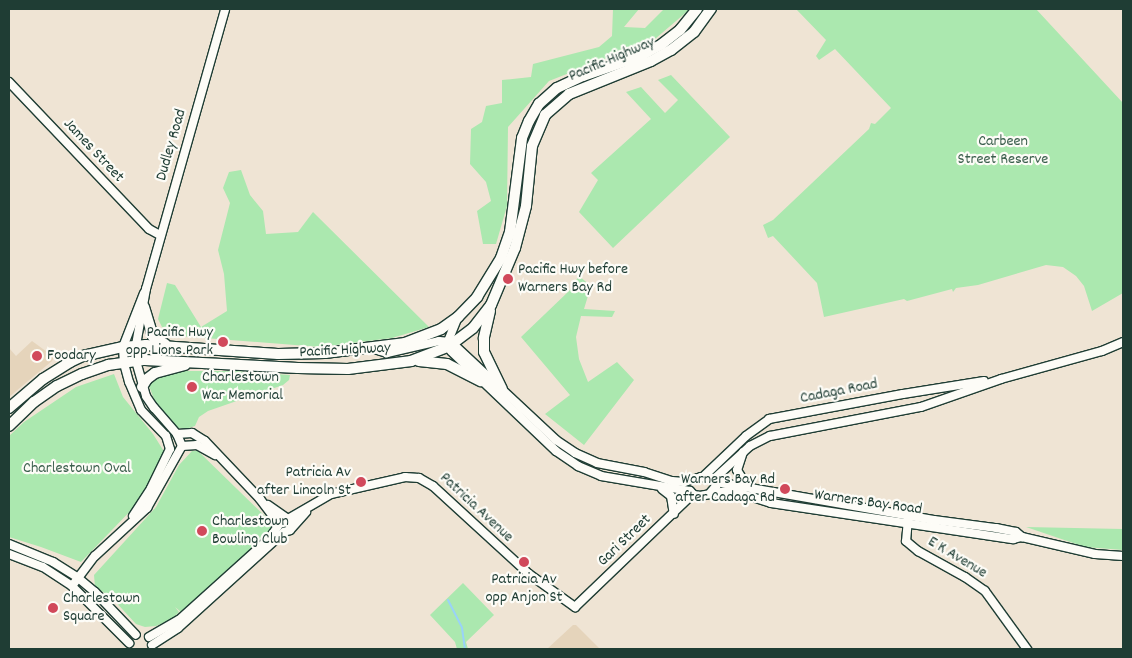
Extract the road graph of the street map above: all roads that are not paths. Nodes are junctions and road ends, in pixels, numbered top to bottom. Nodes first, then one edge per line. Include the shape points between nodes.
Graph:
1 (225, 9) edge
2 (698, 9) edge
3 (711, 9) edge
4 (9, 82) edge
5 (160, 235) junction
6 (146, 289) junction
7 (491, 305) junction
8 (144, 306) junction
9 (458, 317) junction
10 (1123, 342) edge
11 (450, 344) junction
12 (136, 346) junction
13 (169, 346) junction
14 (123, 347) junction
15 (372, 348) junction
16 (136, 361) junction
17 (411, 361) junction
18 (124, 362) junction
19 (195, 362) junction
20 (1001, 379) junction
21 (481, 381) junction
22 (142, 387) junction
23 (502, 389) junction
24 (9, 408) edge
25 (9, 426) edge
26 (178, 434) junction
27 (182, 446) junction
28 (743, 452) junction
29 (224, 460) junction
30 (704, 477) junction
31 (694, 479) junction
32 (715, 481) junction
33 (747, 486) junction
34 (660, 488) junction
35 (712, 492) junction
36 (692, 493) junction
37 (314, 503) junction
38 (674, 514) junction
39 (908, 519) junction
40 (283, 522) junction
41 (292, 528) junction
42 (124, 529) junction
43 (284, 532) junction
44 (9, 544) edge
45 (9, 554) edge
46 (1123, 556) edge
47 (77, 577) junction
48 (72, 586) junction
49 (576, 607) joint
50 (136, 635) junction
51 (151, 644) edge
52 (129, 646) edge
53 (1027, 649) edge

1 - 5 street, Dudley Road
2 - 9 highway, Pacific Highway via 680,30 662,44 582,76 558,88 539,104 522,138 510,232 501,258 477,297
3 - 7 highway, Pacific Highway via 694,32 671,50 574,92 561,99 545,115 530,156 521,229
4 - 5 street, James Street via 149,229
5 - 6 street, Dudley Road
6 - 8 street, Dudley Road
6 - 14 street, Dudley Road
7 - 11 highway, Pacific Highway via 473,328
7 - 23 highway via 484,352
8 - 12 street, Dudley Road
8 - 13 highway via 154,339
9 - 11 street
9 - 15 highway, Pacific Highway via 432,334 406,343
10 - 20 street, Cadaga Road via 1102,351
11 - 15 street via 387,353
11 - 17 highway, Pacific Highway
11 - 21 street, Warners Bay Road
11 - 23 street, Warners Bay Road
12 - 13 highway, Pacific Highway
12 - 14 highway, Pacific Highway
12 - 16 street, Dudley Road
13 - 15 highway, Pacific Highway via 278,354
14 - 18 street
14 - 24 highway, Pacific Highway via 70,362 28,390
16 - 18 highway, Pacific Highway
16 - 19 highway, Pacific Highway
16 - 22 street, Dudley Road
17 - 19 highway, Pacific Highway via 328,370
17 - 21 highway via 447,364
18 - 25 highway, Pacific Highway via 93,370 57,386
18 - 42 street via 141,410 166,436 170,449 151,488
19 - 22 highway via 155,373
20 - 28 street, Cadaga Road via 921,407 770,436
20 - 30 street, Cadaga Road via 770,419 746,436
21 - 34 street, Warners Bay Road via 556,451 578,466 601,476
22 - 26 street, Dudley Road via 154,408
23 - 31 street, Warners Bay Road via 556,440 586,459 672,481
26 - 27 street
26 - 29 street via 196,435
27 - 29 street via 197,445
27 - 42 street via 150,503
28 - 32 street, Cadaga Road
28 - 33 street via 737,470
29 - 40 street
30 - 31 street, Warners Bay Road
30 - 32 street, Warners Bay Road
31 - 36 street via 690,484
32 - 33 street, Warners Bay Road
32 - 35 street
33 - 39 street, Warners Bay Road
34 - 36 street, Warners Bay Road
34 - 38 street via 671,496
35 - 36 street, Warners Bay Road via 704,495
35 - 39 street, Warners Bay Road via 730,490 771,503
36 - 38 street, Gari Street
37 - 40 street, Patricia Avenue
37 - 41 street, Patricia Avenue
37 - 49 street, Patricia Avenue via 330,494 370,484 405,476 419,478 433,486 529,574
38 - 49 street, Gari Street
39 - 46 street, Warners Bay Road via 1095,554
39 - 53 street, E K Avenue via 906,541 985,592
40 - 41 street
40 - 43 street
40 - 51 street, Patricia Avenue via 269,540
41 - 43 street
42 - 47 street
43 - 51 street via 178,628
44 - 47 street via 53,562
45 - 48 street via 43,567
47 - 48 street
47 - 50 street
48 - 52 street via 103,615
50 - 51 street via 142,634
50 - 52 street

